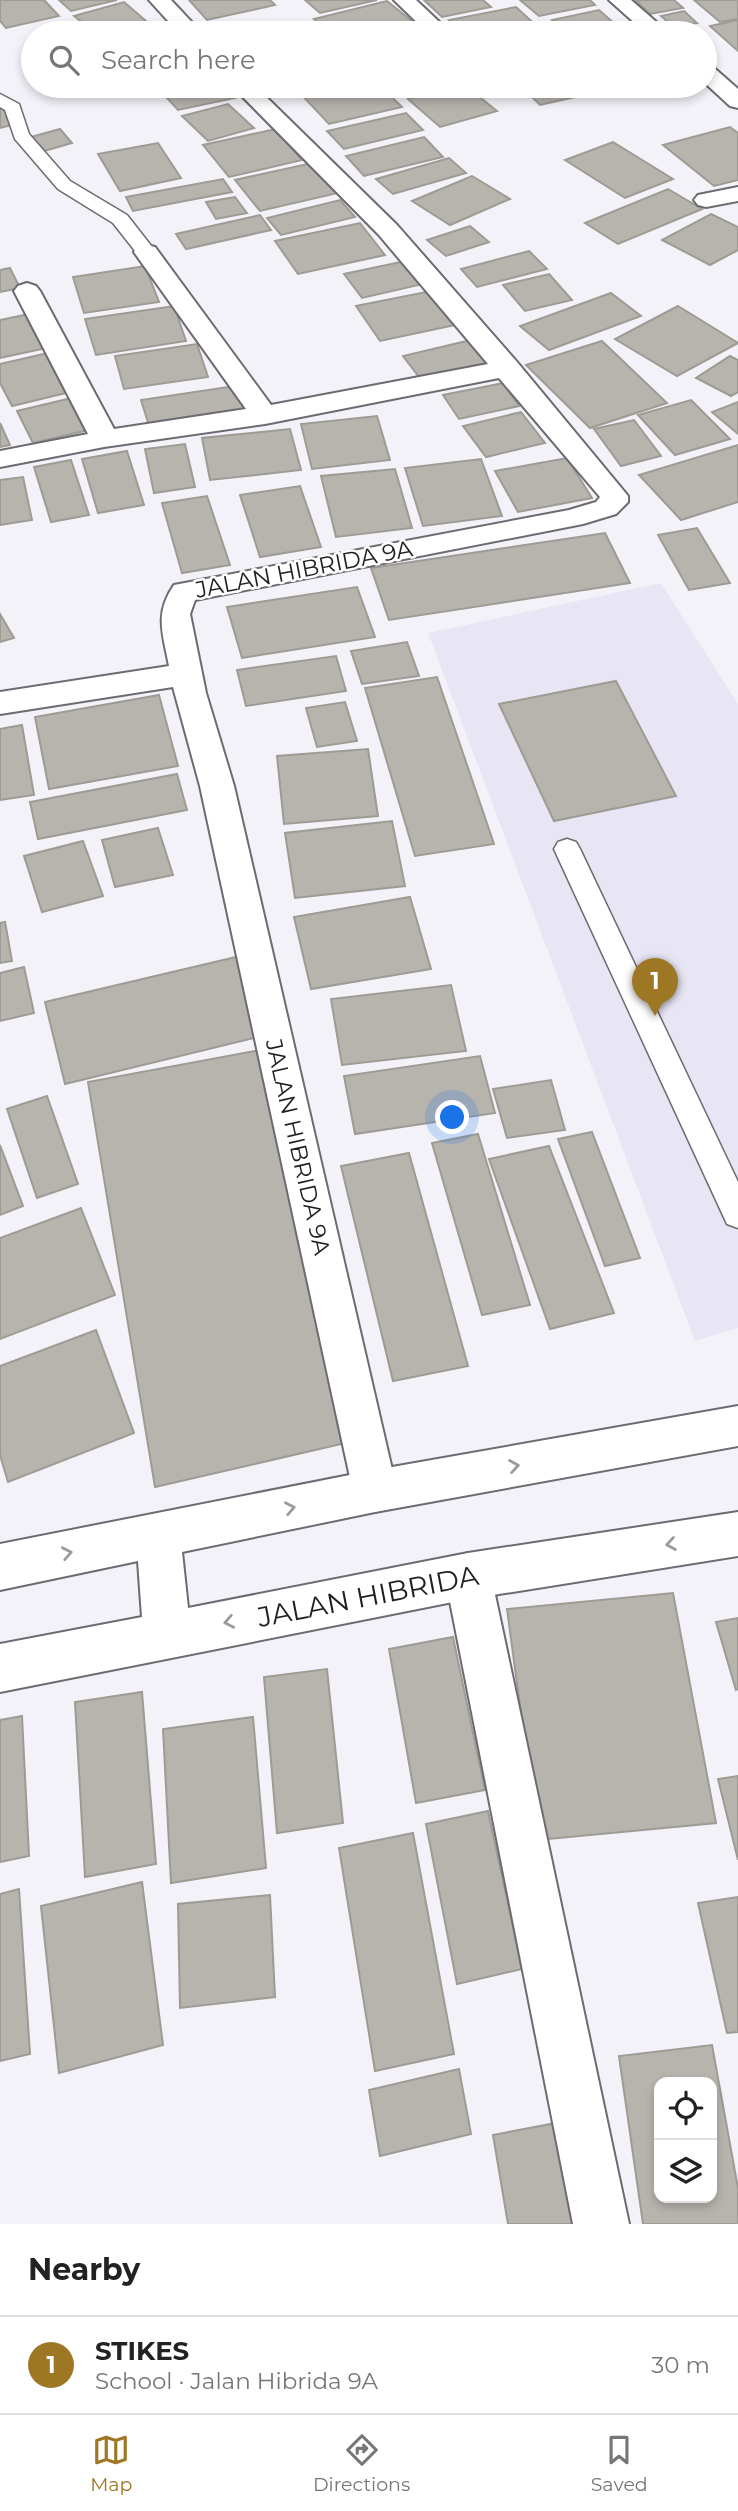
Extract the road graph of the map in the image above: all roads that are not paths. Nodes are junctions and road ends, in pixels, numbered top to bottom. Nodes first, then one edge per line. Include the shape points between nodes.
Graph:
1 (159, 0) edge
2 (404, 0) edge
3 (620, 0) edge
4 (179, 21) edge
5 (427, 21) edge
6 (644, 21) edge
7 (717, 83) edge
8 (255, 98) edge
9 (0, 99) edge
10 (738, 101) edge
11 (738, 194) edge
12 (706, 200) dead end
13 (146, 252) joint
14 (27, 290) dead end
15 (508, 368) junction
16 (265, 416) junction
17 (104, 439) junction
18 (0, 459) edge
19 (186, 674) junction
20 (0, 704) edge
21 (567, 849) dead end
22 (738, 1215) edge
23 (738, 1426) edge
24 (375, 1491) junction
25 (738, 1534) edge
26 (158, 1535) junction
27 (0, 1567) edge
28 (468, 1576) junction
29 (167, 1635) junction
30 (0, 1668) edge
31 (601, 2224) edge

1 - 4 street
2 - 5 street
3 - 6 street
7 - 10 street
8 - 15 street, JALAN HIBRIDA 9A via 388,230
9 - 13 lane via 13,108 20,135 64,185 120,219
11 - 12 street
13 - 16 street
14 - 17 street
15 - 16 street
15 - 19 street, JALAN HIBRIDA 9A via 614,496 614,502 573,518 185,592 175,614
16 - 17 street
17 - 18 street
19 - 20 street
19 - 24 street, JALAN HIBRIDA 9A via 217,786
21 - 22 lane
24 -> 23 street
26 -> 24 street
25 -> 28 street, JALAN HIBRIDA
27 -> 26 street
26 - 29 street
28 -> 29 street, JALAN HIBRIDA
28 - 31 street
29 - 30 street, JALAN HIBRIDA

